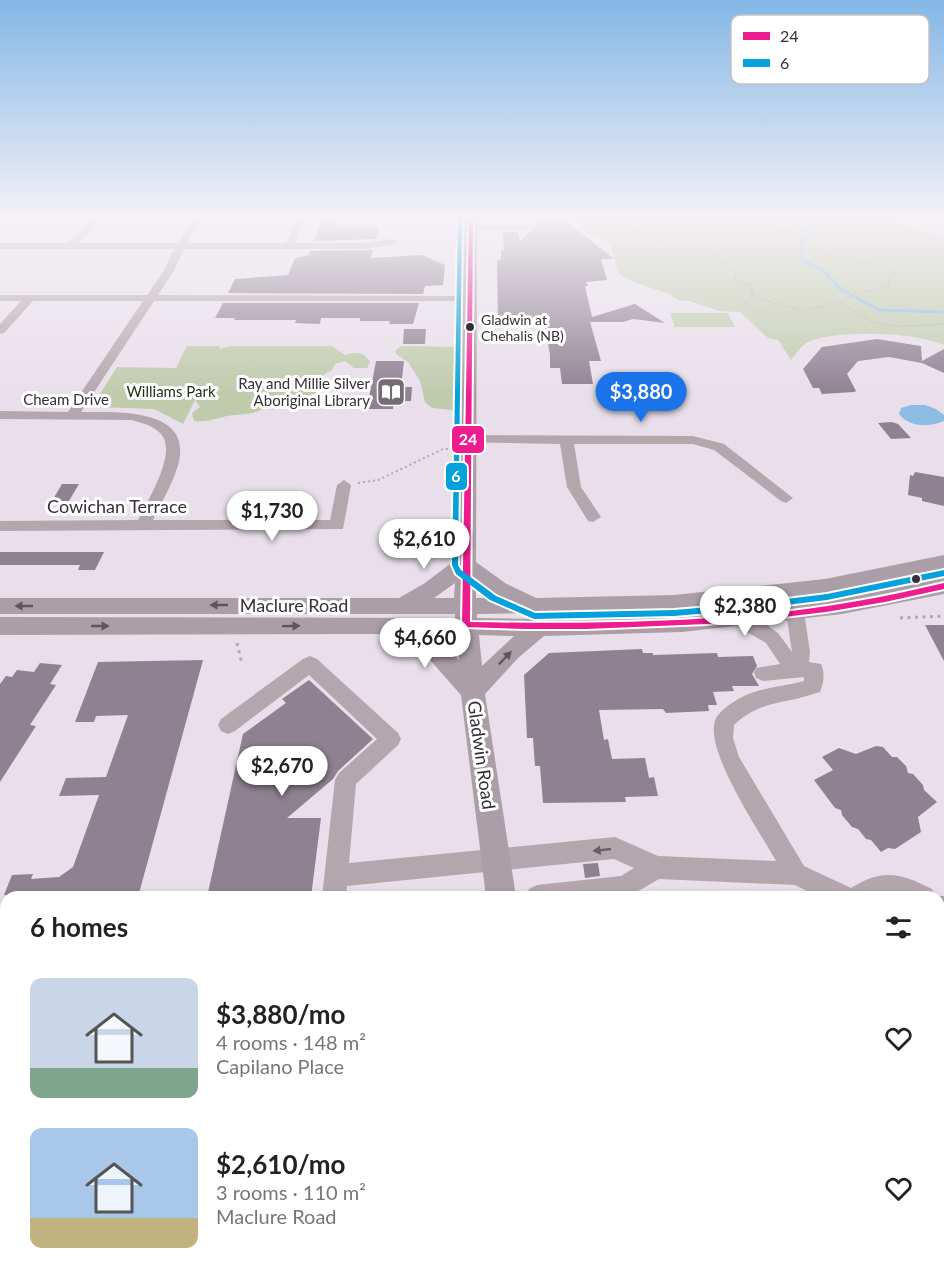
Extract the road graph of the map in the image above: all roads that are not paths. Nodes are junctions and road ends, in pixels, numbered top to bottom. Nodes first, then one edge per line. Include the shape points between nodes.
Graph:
1 (165, 277) edge
2 (470, 277) edge
3 (469, 297) junction
4 (0, 298) edge
5 (30, 298) junction
6 (150, 299) junction
7 (0, 331) edge
8 (0, 415) edge
9 (72, 415) junction
10 (566, 439) junction
11 (467, 444) junction
12 (345, 485) road end
13 (786, 498) dead end
14 (593, 517) dead end
15 (143, 525) junction
16 (0, 526) edge
17 (944, 562) edge
18 (465, 564) junction
19 (944, 586) edge
20 (0, 606) edge
21 (795, 612) junction
22 (400, 615) junction
23 (466, 616) junction
24 (537, 617) junction
25 (737, 618) junction
26 (0, 626) edge
27 (798, 669) junction
28 (763, 673) dead end
29 (473, 691) junction
30 (228, 725) dead end
31 (496, 861) junction
32 (657, 867) junction
33 (796, 874) junction
34 (335, 887) edge
35 (500, 891) edge
36 (589, 891) edge
37 (831, 891) edge
38 (867, 891) edge
39 (912, 891) edge

1 - 6 street
2 - 3 main road, Gladwin Road
3 - 6 street
3 - 11 main road, Gladwin Road
4 - 5 street
5 - 6 street
5 - 7 street
6 - 9 street
8 - 9 street, Cheam Drive
9 - 15 street, Cheam Drive via 147,418 170,433 175,444 174,458
10 - 11 street
10 - 13 street via 693,440 719,447
10 - 14 street via 574,487
11 - 18 main road, Gladwin Road
12 - 15 street, Cowichan Terrace via 337,525
15 - 16 street, Cowichan Terrace
17 - 24 main road, Maclure Road via 825,587
18 - 22 main road
18 - 23 main road, Gladwin Road
18 - 24 main road
19 - 21 main road, Maclure Road
22 -> 20 main road, Maclure Road
21 - 25 main road, Maclure Road
21 - 27 street via 801,652
22 - 23 main road, Maclure Road
26 -> 22 main road, Maclure Road via 233,626
22 - 29 main road
23 - 24 main road, Maclure Road
23 - 29 main road, Gladwin Road
24 - 25 main road, Maclure Road via 682,623
29 -> 24 main road
25 - 27 street via 772,638 783,656
27 - 28 street
27 - 33 street via 814,669 813,686 759,699 738,709 724,722 723,738 730,760
29 - 31 main road, Gladwin Road
30 - 34 street via 310,664 391,739 346,780
32 -> 31 street via 615,848
31 - 34 street
31 - 35 main road, Gladwin Road
32 - 33 street
32 - 36 street via 624,887
33 - 37 street
38 - 39 street via 873,886 884,886

